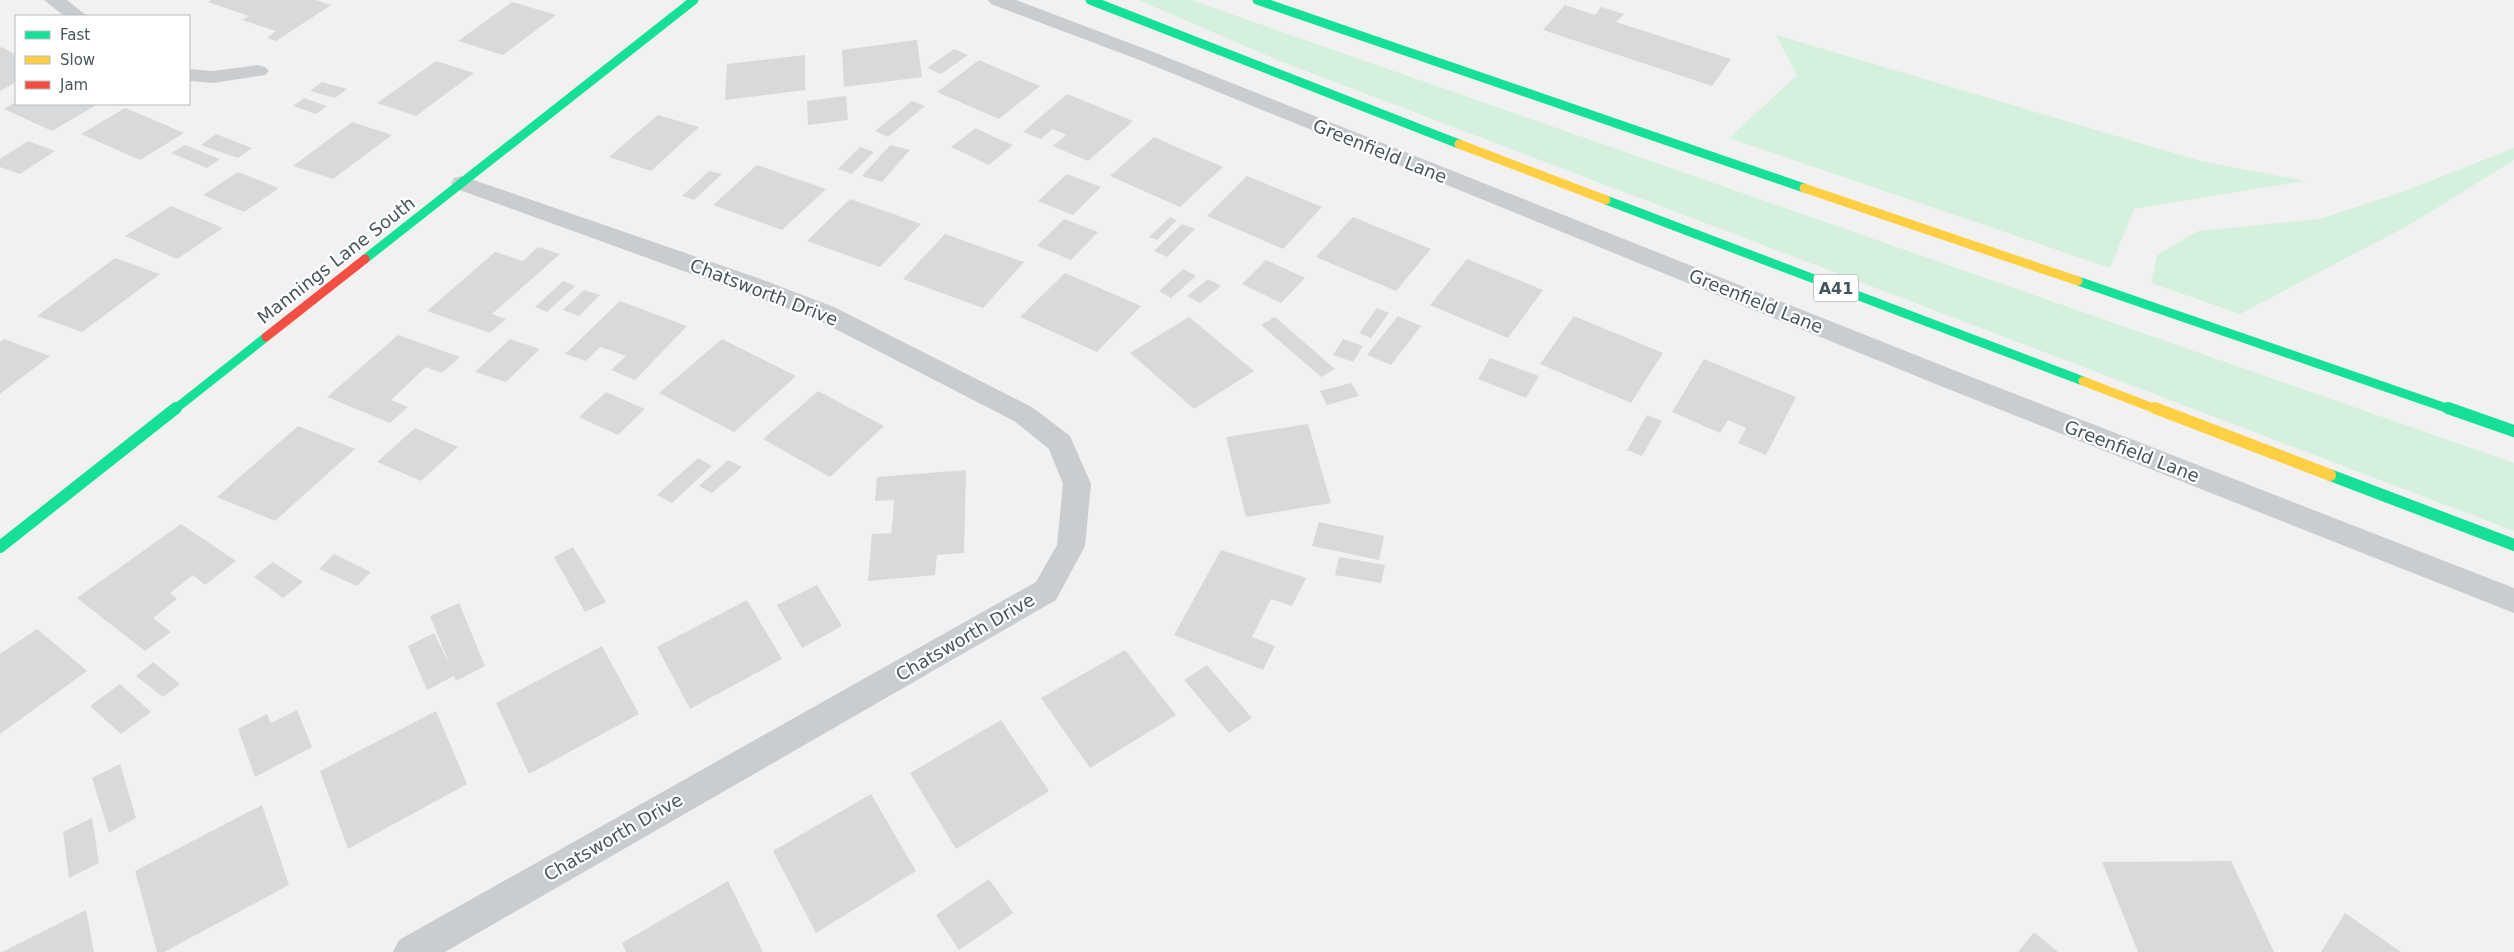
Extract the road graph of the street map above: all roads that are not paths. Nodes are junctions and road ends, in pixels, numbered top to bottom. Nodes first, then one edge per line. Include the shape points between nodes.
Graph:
1 (54, 0) edge
2 (694, 0) edge
3 (998, 0) edge
4 (1090, 0) edge
5 (1105, 0) edge
6 (1257, 0) edge
7 (75, 15) edge
8 (1160, 28) junction
9 (258, 71) dead end
10 (190, 75) edge
11 (462, 183) junction
12 (2514, 431) edge
13 (2514, 545) edge
14 (0, 547) edge
15 (2514, 601) edge
16 (411, 952) edge

1 - 7 street
2 - 11 main road, Mannings Lane South
3 - 15 street, Greenfield Lane via 1149,57 1947,378
4 - 8 main road, Greenfield Lane / A41
5 - 8 main road
6 - 12 main road
8 - 13 main road, Greenfield Lane / A41
9 - 10 street via 213,77
11 - 14 main road, Mannings Lane South
11 - 16 street, Chatsworth Drive via 825,314 1023,414 1060,443 1077,484 1072,546 1046,591

